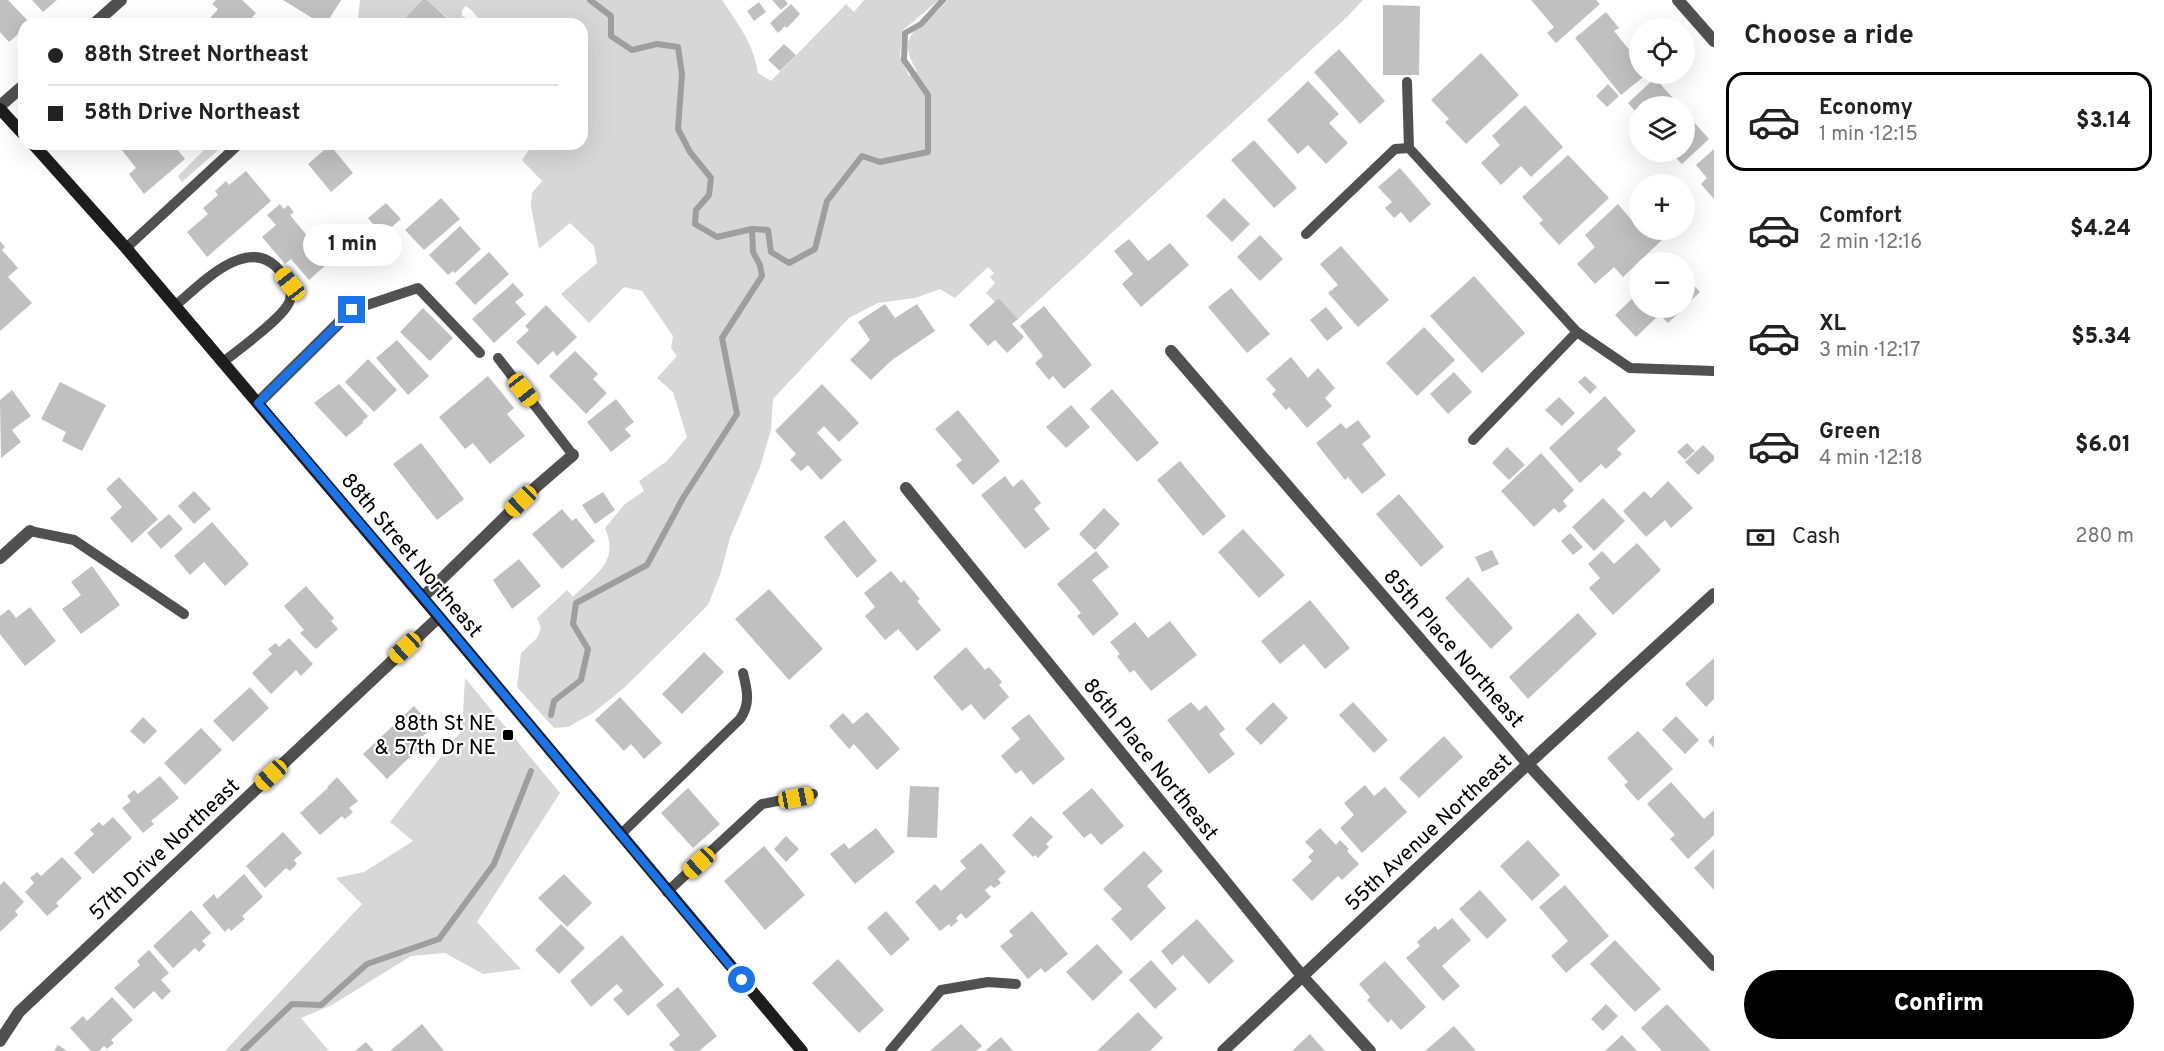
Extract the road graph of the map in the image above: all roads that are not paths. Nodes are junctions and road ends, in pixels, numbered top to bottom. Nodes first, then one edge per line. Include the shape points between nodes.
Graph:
1 (121, 0) edge
2 (1678, 0) edge
3 (101, 18) edge
4 (1714, 41) edge
5 (1407, 82) dead end
6 (18, 90) edge
7 (0, 107) edge
8 (18, 128) edge
9 (1409, 148) junction
10 (38, 150) edge
11 (232, 150) edge
12 (1306, 234) dead end
13 (126, 248) junction
14 (176, 306) junction
15 (352, 310) joint
16 (1577, 332) junction
17 (1171, 351) dead end
18 (480, 352) dead end
19 (498, 358) dead end
20 (223, 362) junction
21 (1714, 371) edge
22 (258, 403) junction
23 (1473, 440) dead end
24 (573, 455) joint
25 (906, 488) dead end
26 (30, 531) joint
27 (0, 558) edge
28 (1714, 594) edge
29 (423, 597) junction
30 (184, 614) dead end
31 (439, 617) junction
32 (742, 673) dead end
33 (1528, 764) junction
34 (813, 794) dead end
35 (620, 835) junction
36 (667, 892) junction
37 (1714, 965) edge
38 (1303, 977) junction
39 (1016, 984) dead end
40 (0, 1041) edge
41 (802, 1051) edge
42 (890, 1051) edge
43 (1223, 1051) edge
44 (1370, 1051) edge

1 - 3 street
2 - 4 street
5 - 9 lane
6 - 7 street
7 - 8 main road
9 - 12 lane via 1395,148
9 - 16 lane
10 - 13 main road, 88th Street Northeast
11 - 13 lane
13 - 14 main road, 88th Street Northeast
14 - 20 main road, 88th Street Northeast
14 - 20 lane via 227,264 250,257 266,259 277,267 290,284 290,301 279,316
15 - 18 lane via 418,288
15 - 22 street
16 - 21 lane via 1630,368
16 - 23 lane
17 - 33 street, 85th Place Northeast
19 - 24 lane
20 - 22 main road, 88th Street Northeast
22 - 29 main road, 88th Street Northeast
24 - 29 street
25 - 38 street, 86th Place Northeast
26 - 27 street
26 - 30 lane via 74,540
28 - 33 street, 55th Avenue Northeast
29 - 31 main road, 88th Street Northeast
31 - 35 main road, 88th Street Northeast
31 - 40 street, 57th Drive Northeast via 19,1012
32 - 35 lane via 748,692 746,711 740,719
33 - 37 street, 85th Place Northeast
33 - 38 street, 55th Avenue Northeast
34 - 36 lane via 762,804
35 - 36 main road, 88th Street Northeast
36 - 41 main road, 88th Street Northeast
38 - 43 street, 55th Avenue Northeast
38 - 44 street, 86th Place Northeast
39 - 42 lane via 988,982 941,990

